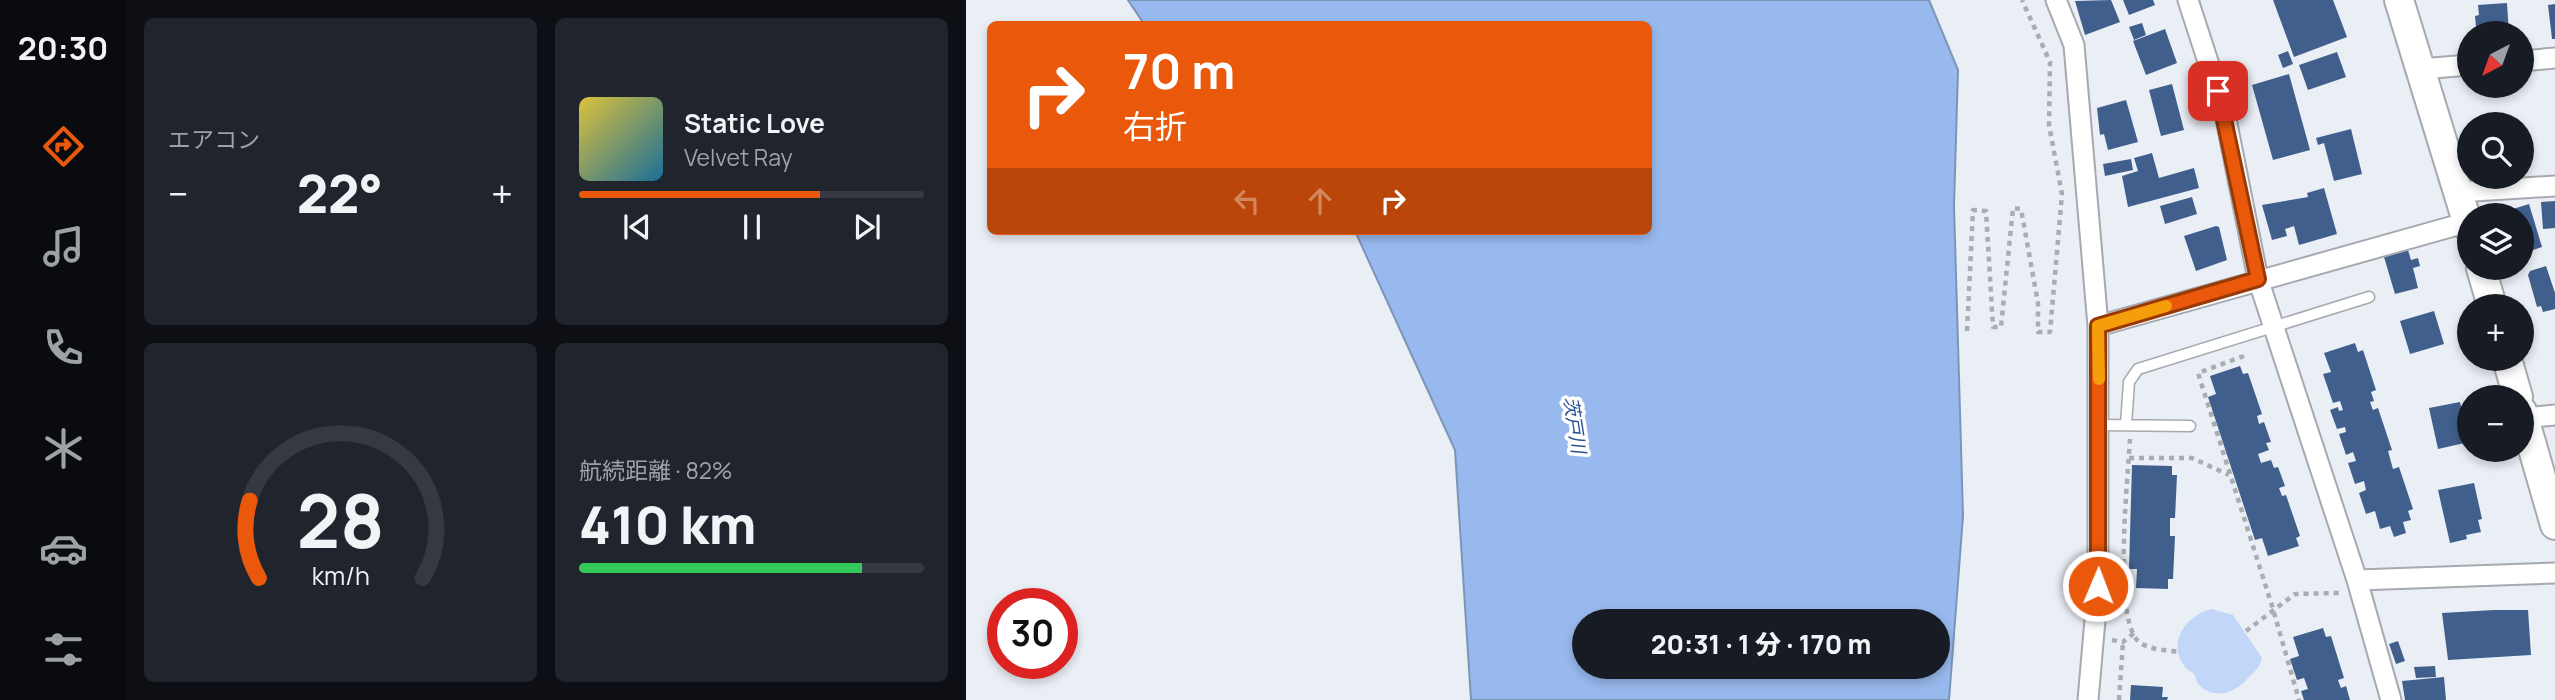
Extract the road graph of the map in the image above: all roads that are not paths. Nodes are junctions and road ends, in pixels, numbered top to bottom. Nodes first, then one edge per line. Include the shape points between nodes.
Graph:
1 (2056, 0) edge
2 (2188, 0) edge
3 (2399, 0) edge
4 (2555, 58) edge
5 (2534, 60) edge
6 (2457, 66) edge
7 (2421, 69) junction
8 (2555, 186) edge
9 (2458, 192) junction
10 (2461, 203) edge
11 (2457, 228) edge
12 (2258, 279) junction
13 (2369, 297) dead end
14 (2098, 326) junction
15 (2273, 327) junction
16 (2534, 411) edge
17 (2555, 415) edge
18 (2099, 425) junction
19 (2126, 425) junction
20 (2190, 426) dead end
21 (2534, 454) edge
22 (2555, 526) edge
23 (2555, 573) edge
24 (2359, 586) junction
25 (2088, 700) edge
26 (2391, 700) edge

1 - 14 street via 2074,45
2 - 12 street via 2225,114
3 - 7 main road
4 - 5 street
6 - 7 street
7 - 9 main road
8 - 9 street
9 - 10 main road
11 - 12 street
12 - 14 street
12 - 15 street
13 - 15 lane
14 - 18 street
15 - 19 lane via 2138,369 2129,382
15 - 24 street
16 - 17 street
18 - 19 lane
18 - 25 street via 2098,586
19 - 20 lane
21 - 22 main road
23 - 24 street
24 - 26 street

